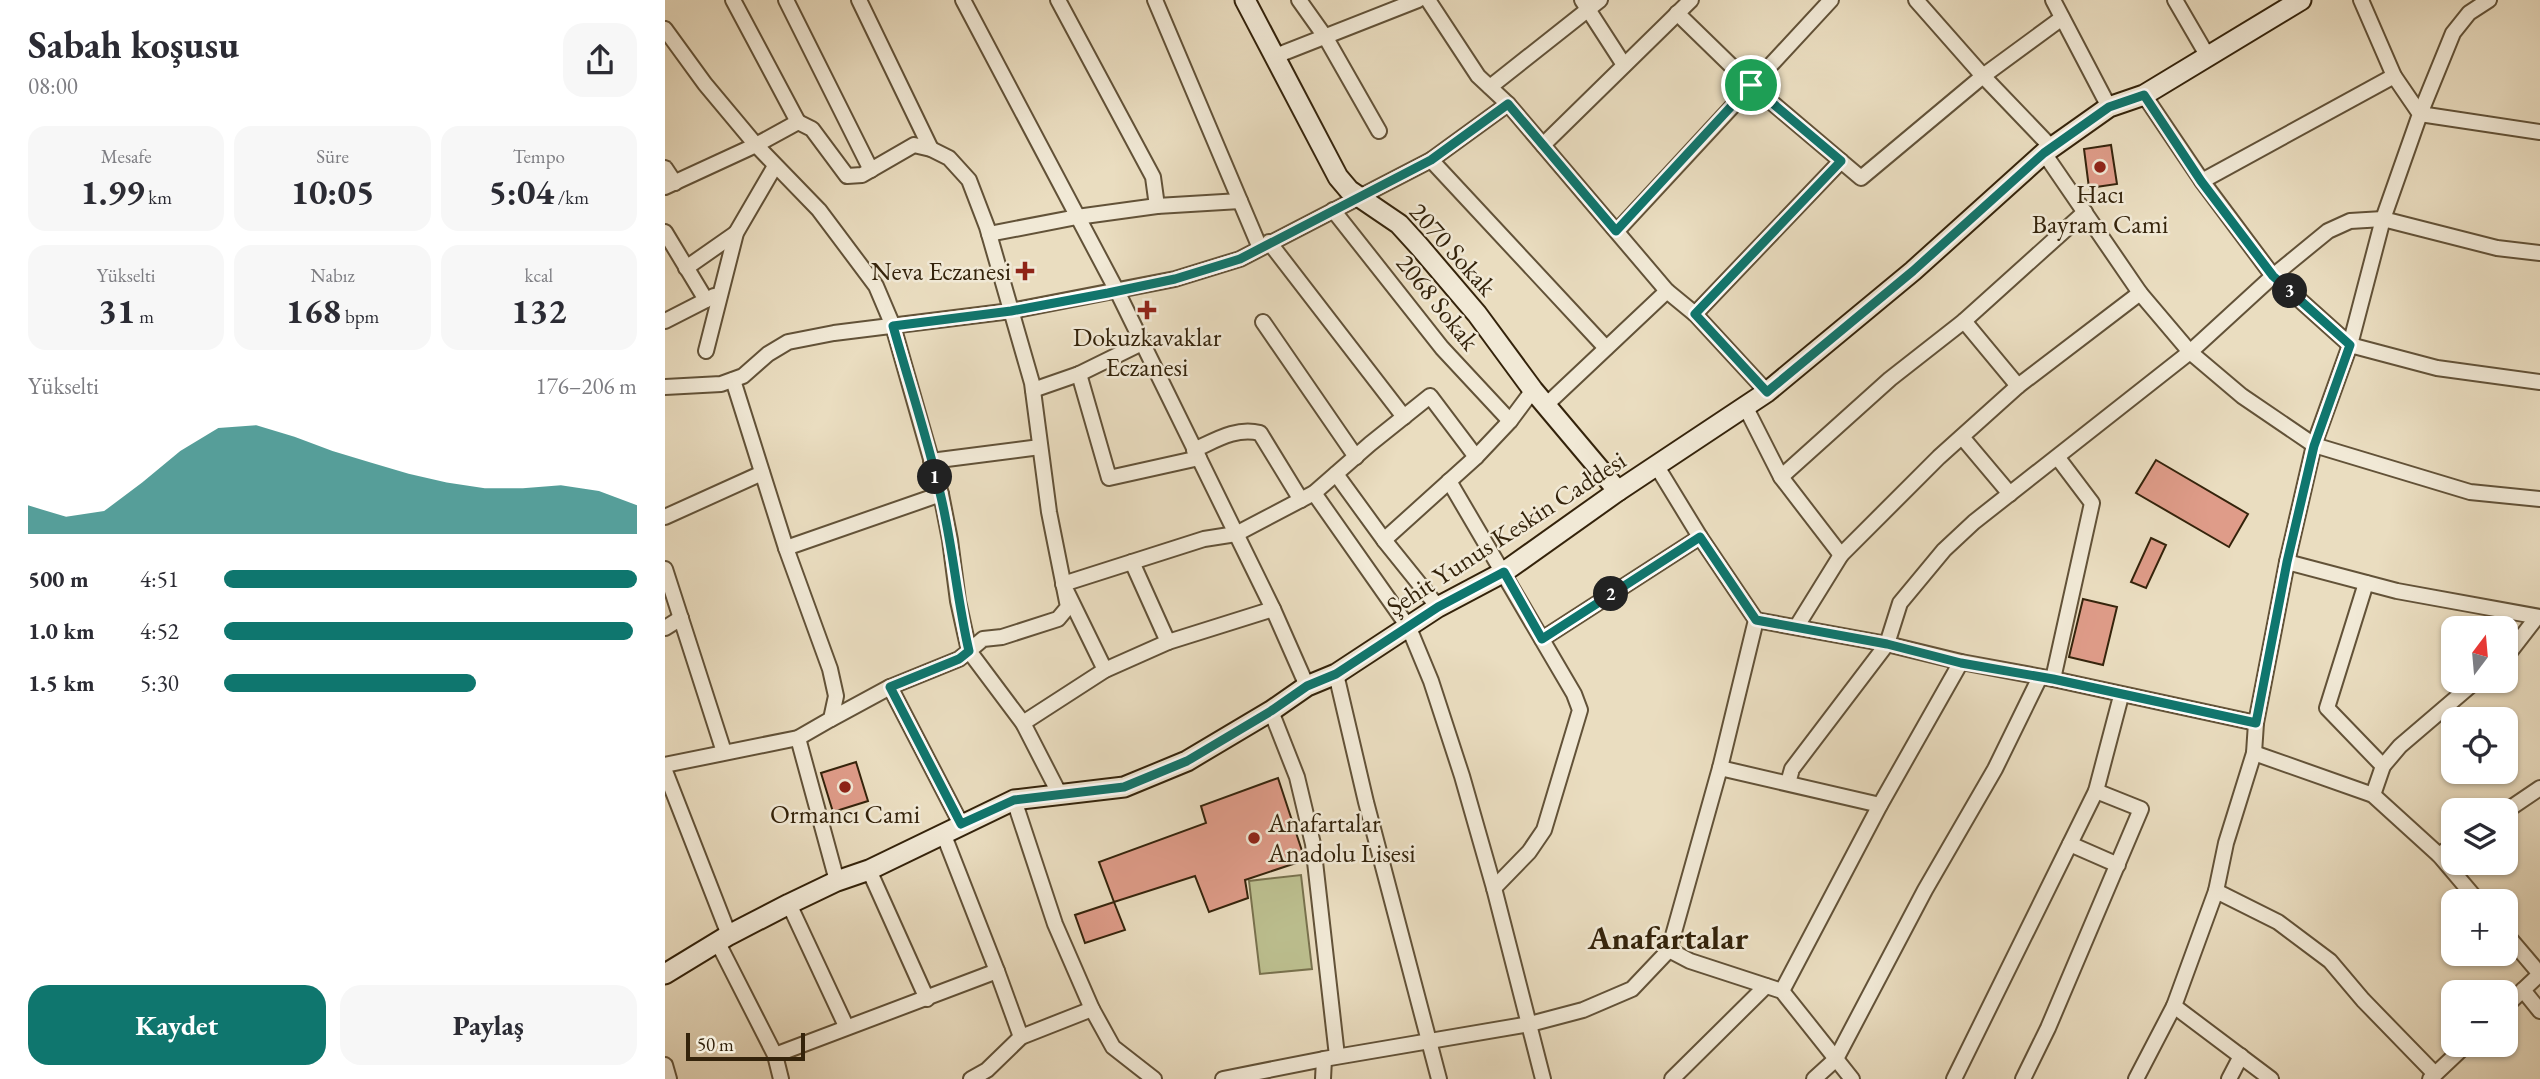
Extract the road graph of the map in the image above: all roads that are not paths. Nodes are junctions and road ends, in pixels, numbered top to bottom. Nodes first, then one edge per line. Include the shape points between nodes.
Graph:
1 (733, 0) edge
2 (786, 0) edge
3 (859, 0) edge
4 (963, 0) edge
5 (1058, 0) edge
6 (1155, 0) edge
7 (1245, 0) edge
8 (1299, 0) edge
9 (1419, 0) edge
10 (1427, 0) edge
11 (1691, 0) edge
12 (1831, 0) edge
13 (1916, 0) edge
14 (2053, 0) edge
15 (2175, 0) edge
16 (2301, 0) edge
17 (2361, 0) edge
18 (2489, 0) edge
19 (1590, 3) edge
20 (2275, 7) edge
21 (1677, 13) junction
22 (2061, 19) junction
23 (665, 29) edge
24 (1326, 38) junction
25 (2207, 55) junction
26 (1273, 57) junction
27 (1624, 65) junction
28 (1983, 76) junction
29 (2394, 76) junction
30 (1751, 85) junction
31 (1490, 87) junction
32 (2144, 95) junction
33 (1508, 104) junction
34 (2109, 107) junction
35 (2420, 114) junction
36 (798, 122) junction
37 (1379, 131) dead end
38 (2540, 132) edge
39 (756, 145) junction
40 (1543, 145) junction
41 (931, 149) junction
42 (2048, 150) junction
43 (1431, 160) junction
44 (1841, 161) junction
45 (775, 166) junction
46 (665, 168) edge
47 (871, 170) junction
48 (2201, 181) junction
49 (670, 185) edge
50 (1359, 197) junction
51 (1240, 201) junction
52 (1157, 206) junction
53 (1333, 210) junction
54 (2085, 212) junction
55 (1077, 217) junction
56 (2383, 219) junction
57 (1616, 231) junction
58 (665, 232) edge
59 (736, 233) junction
60 (989, 234) junction
61 (1265, 245) junction
62 (2540, 253) edge
63 (686, 268) junction
64 (2273, 276) junction
65 (1117, 291) junction
66 (1667, 291) junction
67 (720, 293) junction
68 (2140, 293) junction
69 (706, 300) junction
70 (1011, 311) junction
71 (1695, 314) junction
72 (665, 321) edge
73 (1964, 321) junction
74 (1263, 322) dead end
75 (893, 326) junction
76 (1142, 343) junction
77 (2350, 345) junction
78 (1606, 348) junction
79 (706, 351) dead end
80 (2190, 352) junction
81 (1079, 374) junction
82 (733, 380) junction
83 (2540, 382) edge
84 (2018, 386) junction
85 (665, 387) edge
86 (1033, 390) junction
87 (1533, 390) junction
88 (1767, 392) junction
89 (1546, 405) junction
90 (1746, 408) junction
91 (1404, 417) junction
92 (1510, 421) junction
93 (1962, 437) junction
94 (2314, 446) junction
95 (1040, 447) junction
96 (1196, 454) junction
97 (1356, 457) junction
98 (1476, 457) junction
99 (2057, 458) junction
100 (931, 461) junction
101 (1656, 465) junction
102 (762, 473) junction
103 (1336, 474) junction
104 (1781, 477) junction
105 (1449, 481) junction
106 (1618, 491) junction
107 (941, 494) junction
108 (2010, 494) junction
109 (1307, 497) junction
110 (2540, 499) edge
111 (665, 517) edge
112 (1236, 534) junction
113 (1700, 537) junction
114 (1384, 540) junction
115 (786, 548) junction
116 (1841, 555) junction
117 (1132, 562) junction
118 (2287, 562) junction
119 (665, 569) edge
120 (1504, 572) junction
121 (2366, 583) junction
122 (1063, 584) junction
123 (1438, 607) junction
124 (1273, 609) junction
125 (2538, 617) edge
126 (681, 618) junction
127 (1756, 620) junction
128 (1797, 626) junction
129 (665, 628) edge
130 (1409, 628) junction
131 (1542, 639) junction
132 (1168, 642) junction
133 (2518, 642) edge
134 (1887, 644) junction
135 (969, 651) junction
136 (1961, 663) junction
137 (1105, 670) junction
138 (1336, 674) junction
139 (2047, 678) junction
140 (1307, 686) junction
141 (890, 687) junction
142 (2462, 693) edge
143 (2121, 696) junction
144 (1271, 711) junction
145 (831, 719) junction
146 (1023, 723) junction
147 (2256, 723) junction
148 (798, 738) junction
149 (724, 752) junction
150 (2254, 753) junction
151 (665, 765) edge
152 (2383, 765) junction
153 (1720, 768) junction
154 (665, 771) edge
155 (1788, 783) junction
156 (2540, 788) edge
157 (2096, 791) junction
158 (1059, 793) junction
159 (2373, 795) junction
160 (1014, 800) junction
161 (2518, 803) edge
162 (1880, 805) junction
163 (952, 829) junction
164 (2070, 844) junction
165 (2439, 855) joint
166 (2118, 865) junction
167 (870, 870) junction
168 (837, 881) junction
169 (1494, 888) junction
170 (2468, 889) edge
171 (2215, 891) junction
172 (789, 905) junction
173 (723, 939) junction
174 (2518, 948) edge
175 (1669, 950) junction
176 (997, 971) junction
177 (665, 974) edge
178 (2540, 974) edge
179 (1766, 986) junction
180 (2523, 990) junction
181 (1782, 991) junction
182 (2518, 995) edge
183 (926, 999) junction
184 (2174, 1006) junction
185 (1092, 1009) junction
186 (2540, 1011) edge
187 (1529, 1024) junction
188 (846, 1027) junction
189 (1021, 1037) junction
190 (1428, 1042) junction
191 (775, 1055) junction
192 (2241, 1056) junction
193 (2453, 1057) edge
194 (1330, 1058) junction
195 (1836, 1059) junction
196 (665, 1065) edge
197 (2433, 1076) edge
198 (670, 1079) edge
199 (781, 1079) edge
200 (971, 1079) edge
201 (1154, 1079) edge
202 (1223, 1079) edge
203 (1323, 1079) edge
204 (1439, 1079) edge
205 (1543, 1079) edge
206 (1672, 1079) edge
207 (1814, 1079) edge
208 (1852, 1079) edge
209 (1954, 1079) edge
210 (2023, 1079) edge
211 (2136, 1079) edge
212 (2229, 1079) edge
213 (2271, 1079) edge

1 - 36 street
2 - 47 street
3 - 41 street
4 - 55 street
5 - 52 street via 1153,177
6 - 51 street
7 - 26 street, 2070 Sokak
8 - 24 street
9 - 24 street
10 - 31 street
11 - 21 street
12 - 30 street
13 - 28 street
14 - 22 street
15 - 25 street
16 - 20 street, Şehit Yunus Keskin Caddesi
17 - 29 street
18 - 35 street via 2469,12 2453,33
19 - 27 street
19 - 31 street
20 - 25 street, Şehit Yunus Keskin Caddesi
21 - 27 street
21 - 30 street
22 - 28 street
22 - 34 street
23 - 39 street
24 - 26 street
24 - 37 street
25 - 32 street, Şehit Yunus Keskin Caddesi
26 - 50 street, 2070 Sokak via 1338,177
27 - 40 street
28 - 42 street
28 - 44 street via 1861,178
29 - 35 street
29 - 48 street
30 - 44 street
30 - 57 street
31 - 33 street
32 - 34 street, Şehit Yunus Keskin Caddesi
32 - 48 street
33 - 40 street
33 - 43 street
34 - 42 street, Şehit Yunus Keskin Caddesi
35 - 38 street
35 - 56 street
36 - 39 street
36 - 47 street via 812,129 847,176
39 - 45 street
39 - 49 street
40 - 57 street
41 - 47 street via 914,145
41 - 60 street via 949,158 969,180
42 - 54 street
42 - 88 street, Şehit Yunus Keskin Caddesi via 1913,271
43 - 50 street
43 - 78 street
44 - 71 street
45 - 59 street
45 - 75 street via 857,259 876,286
46 - 49 street
48 - 64 street
50 - 53 street
50 - 87 street, 2070 Sokak via 1391,217 1419,246
51 - 52 street
51 - 61 street
52 - 55 street
53 - 61 street
53 - 92 street, 2068 Sokak via 1442,348
54 - 68 street
54 - 73 street
55 - 60 street
55 - 65 street
56 - 62 street via 2497,248
56 - 64 street via 2350,221 2328,231
56 - 77 street
57 - 66 street
58 - 63 street
59 - 63 street
59 - 67 street
60 - 70 street
61 - 65 street via 1240,259
61 - 91 street
63 - 69 street
64 - 77 street
64 - 80 street
65 - 70 street
65 - 76 street
66 - 71 street
66 - 78 street
67 - 69 street
67 - 79 street
68 - 80 street
68 - 84 street
69 - 72 street
70 - 75 street
70 - 86 street
71 - 88 street
73 - 84 street
73 - 104 street via 1890,379
74 - 97 street
75 - 82 street via 789,342
75 - 100 street
76 - 81 street
76 - 96 street
77 - 83 street via 2437,368
77 - 94 street
78 - 89 street
80 - 94 street via 2242,396
80 - 99 street
81 - 86 street
81 - 96 street via 1109,478
82 - 85 street
82 - 102 street
84 - 93 street
86 - 95 street
87 - 89 street, 2070 Sokak
87 - 92 street
88 - 90 street, Şehit Yunus Keskin Caddesi
89 - 106 street, 2070 Sokak
90 - 101 street, Şehit Yunus Keskin Caddesi
90 - 104 street
91 - 97 street
91 - 98 street via 1430,396
92 - 98 street
93 - 108 street
93 - 116 street
94 - 110 street via 2470,492
94 - 118 street
95 - 100 street
95 - 122 street
96 - 109 street via 1235,432 1260,433
96 - 112 street
97 - 103 street
98 - 105 street
99 - 108 street
99 - 139 street via 2092,503
100 - 107 street
101 - 106 street, Şehit Yunus Keskin Caddesi
101 - 113 street
102 - 111 street
102 - 115 street
103 - 109 street
103 - 114 street
104 - 116 street
105 - 114 street
105 - 120 street
106 - 120 street, Şehit Yunus Keskin Caddesi
107 - 115 street
107 - 135 street
108 - 134 street via 1944,550 1914,585 1900,603
109 - 112 street
109 - 130 street
112 - 117 street
112 - 124 street
113 - 127 street
113 - 131 street
114 - 123 street
115 - 145 street via 829,669 836,696
116 - 128 street
117 - 122 street
117 - 132 street
118 - 121 street
118 - 147 street
119 - 126 street
120 - 123 street, Şehit Yunus Keskin Caddesi
120 - 131 street
121 - 125 street
121 - 152 street via 2327,708
122 - 135 street via 1068,607 1058,618 983,639
122 - 137 street
123 - 130 street, Şehit Yunus Keskin Caddesi
124 - 132 street
124 - 140 street
125 - 133 street
126 - 129 street
126 - 149 street
127 - 128 street
127 - 153 street
128 - 134 street
130 - 138 street, Şehit Yunus Keskin Caddesi
130 - 169 street via 1431,681
131 - 169 street via 1580,710 1544,830
132 - 137 street
134 - 136 street
134 - 155 street via 1792,769
135 - 141 street
135 - 146 street
136 - 139 street
136 - 162 street
137 - 146 street
138 - 140 street, Şehit Yunus Keskin Caddesi
138 - 190 street
139 - 143 street
139 - 195 street via 1925,890
140 - 144 street, Şehit Yunus Keskin Caddesi
141 - 145 street
141 - 163 street
142 - 152 street
143 - 147 street
143 - 157 street
144 - 158 street, Şehit Yunus Keskin Caddesi via 1187,761 1124,787
144 - 194 street via 1297,777 1313,844
145 - 148 street
146 - 158 street
147 - 150 street
148 - 149 street
148 - 168 street
149 - 151 street
150 - 159 street
150 - 171 street
152 - 159 street
153 - 155 street
153 - 175 street
154 - 173 street
155 - 162 street
156 - 161 street
157 - 164 street
157 - 166 street via 2141,809
158 - 160 street, Şehit Yunus Keskin Caddesi
159 - 165 street
160 - 163 street, Şehit Yunus Keskin Caddesi
160 - 185 street via 1055,924
162 - 181 street
163 - 167 street, Şehit Yunus Keskin Caddesi
163 - 176 street
164 - 166 street
164 - 209 street
165 - 170 street
166 - 210 street
167 - 168 street, Şehit Yunus Keskin Caddesi
167 - 183 street
168 - 172 street, Şehit Yunus Keskin Caddesi
169 - 187 street
171 - 184 street
171 - 197 street via 2278,922 2330,961
172 - 173 street, Şehit Yunus Keskin Caddesi
172 - 188 street
173 - 177 street, Şehit Yunus Keskin Caddesi
173 - 191 street
174 - 178 street
175 - 179 street
175 - 187 street via 1632,989 1583,1010
176 - 183 street
176 - 189 street
178 - 180 street
179 - 181 street
179 - 206 street
180 - 182 street
180 - 186 street
181 - 195 street
183 - 188 street
184 - 192 street
184 - 211 street
185 - 189 street
185 - 201 street via 1114,1047
187 - 190 street
187 - 205 street
188 - 191 street
189 - 200 street
190 - 194 street
190 - 204 street
191 - 199 street
192 - 212 street
192 - 213 street
193 - 197 street
194 - 202 street
194 - 203 street
195 - 207 street
195 - 208 street
196 - 198 street

